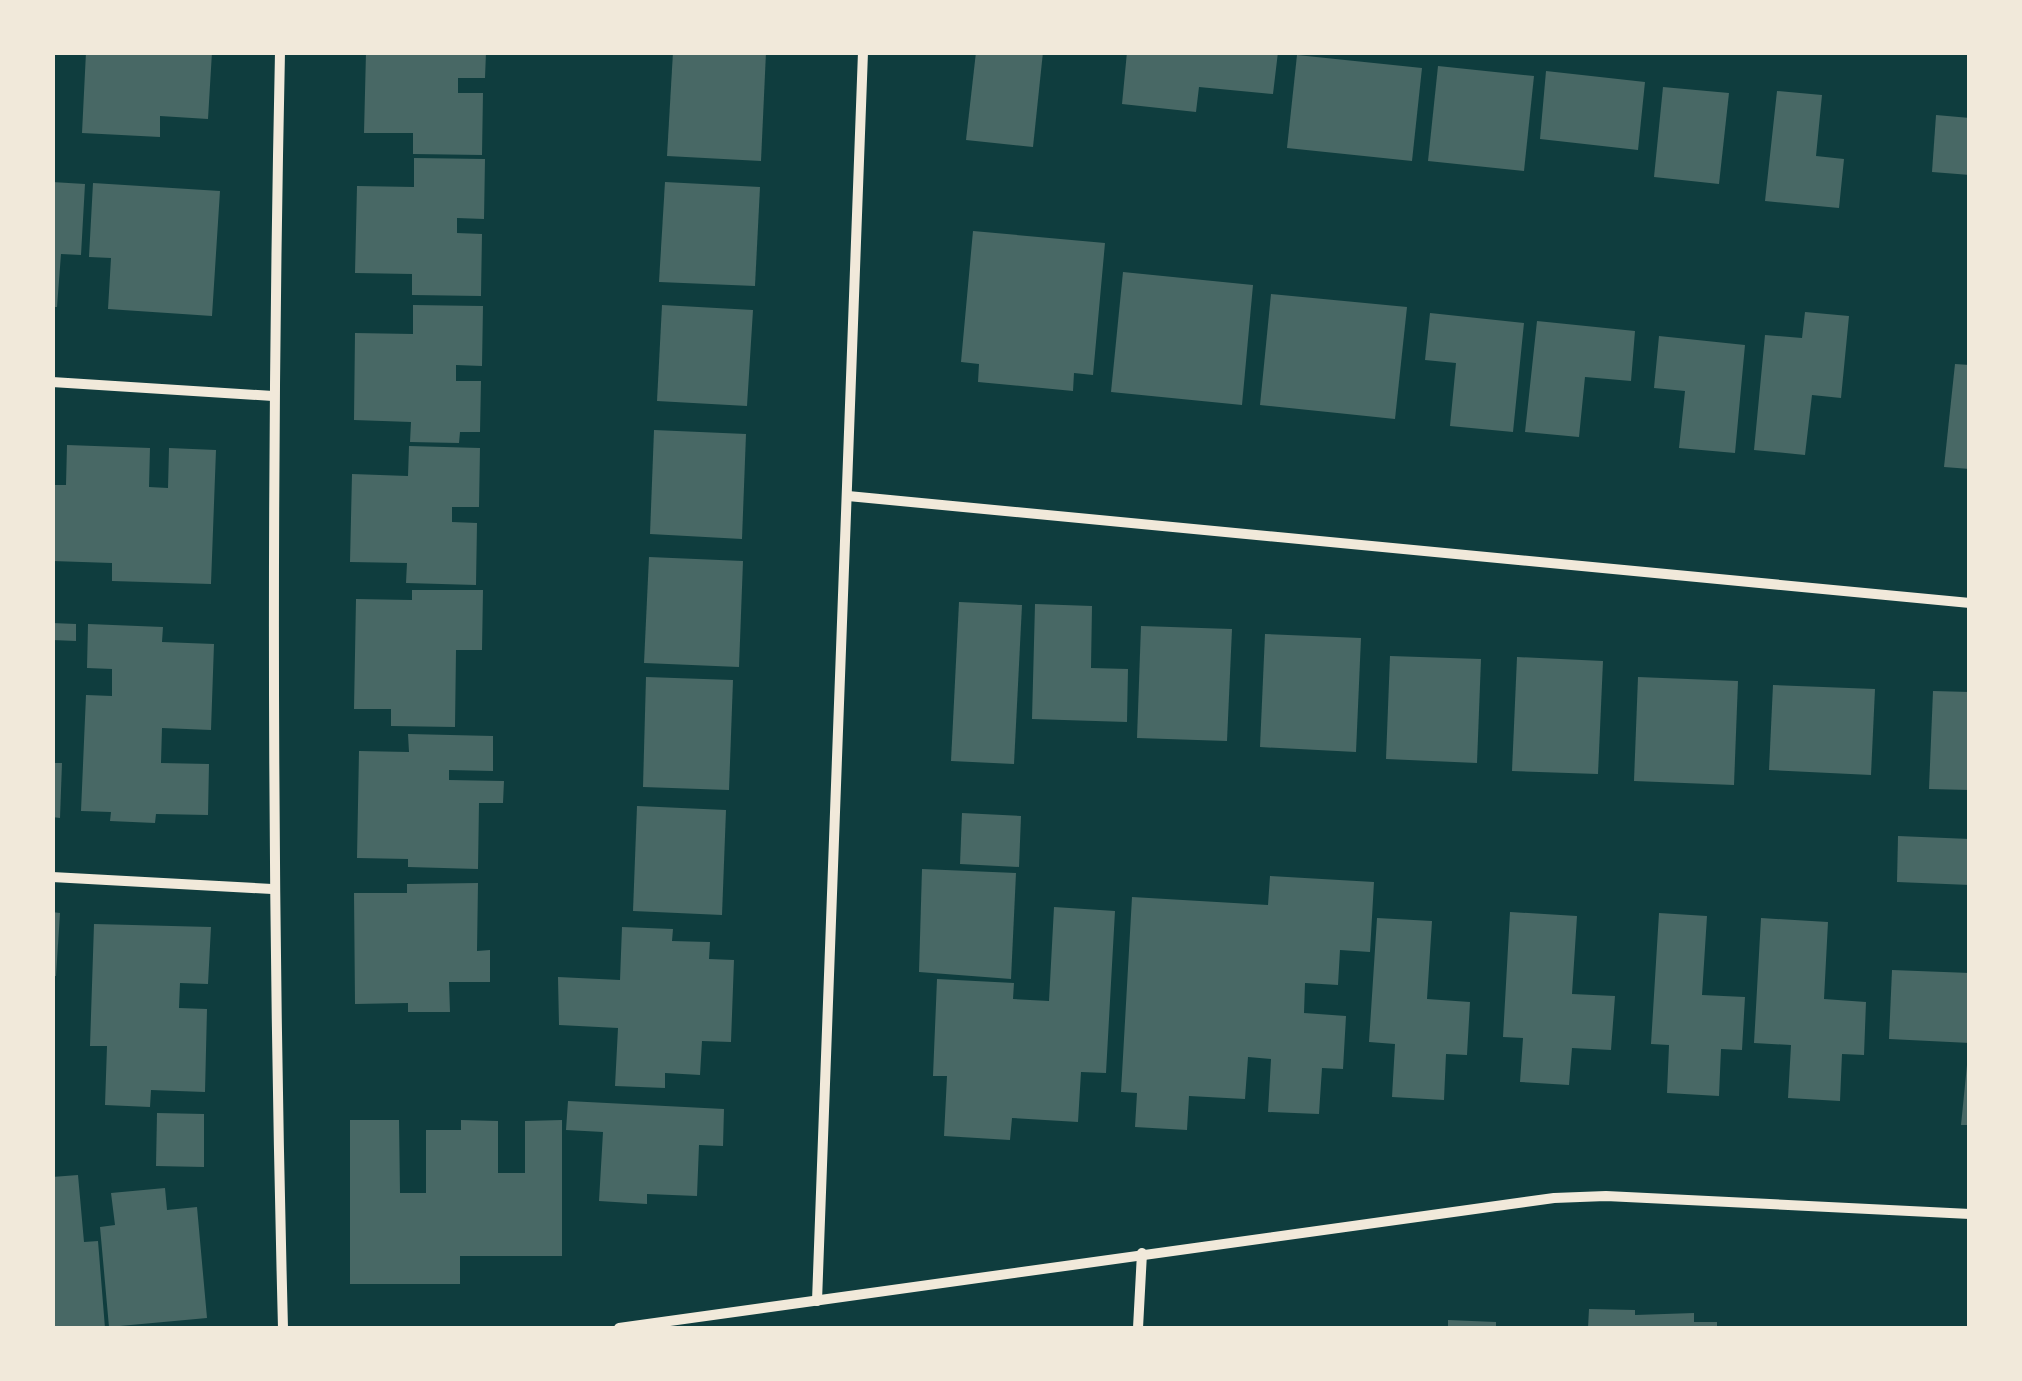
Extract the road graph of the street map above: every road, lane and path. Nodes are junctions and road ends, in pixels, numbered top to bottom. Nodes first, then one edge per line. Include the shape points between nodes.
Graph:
1 (280, 52) edge
2 (863, 52) edge
3 (52, 382) edge
4 (272, 396) junction
5 (848, 496) junction
6 (1970, 604) edge
7 (52, 876) edge
8 (272, 889) junction
9 (1970, 1214) edge
10 (1142, 1253) junction
11 (817, 1302) junction
12 (283, 1328) edge
13 (619, 1328) edge
14 (1138, 1328) edge

1 - 4 street
2 - 5 street
3 - 4 street
4 - 8 street
5 - 6 street
5 - 11 street
7 - 8 street
8 - 12 street
9 - 10 street via 1588,1196
10 - 11 street
10 - 14 street
11 - 13 street

